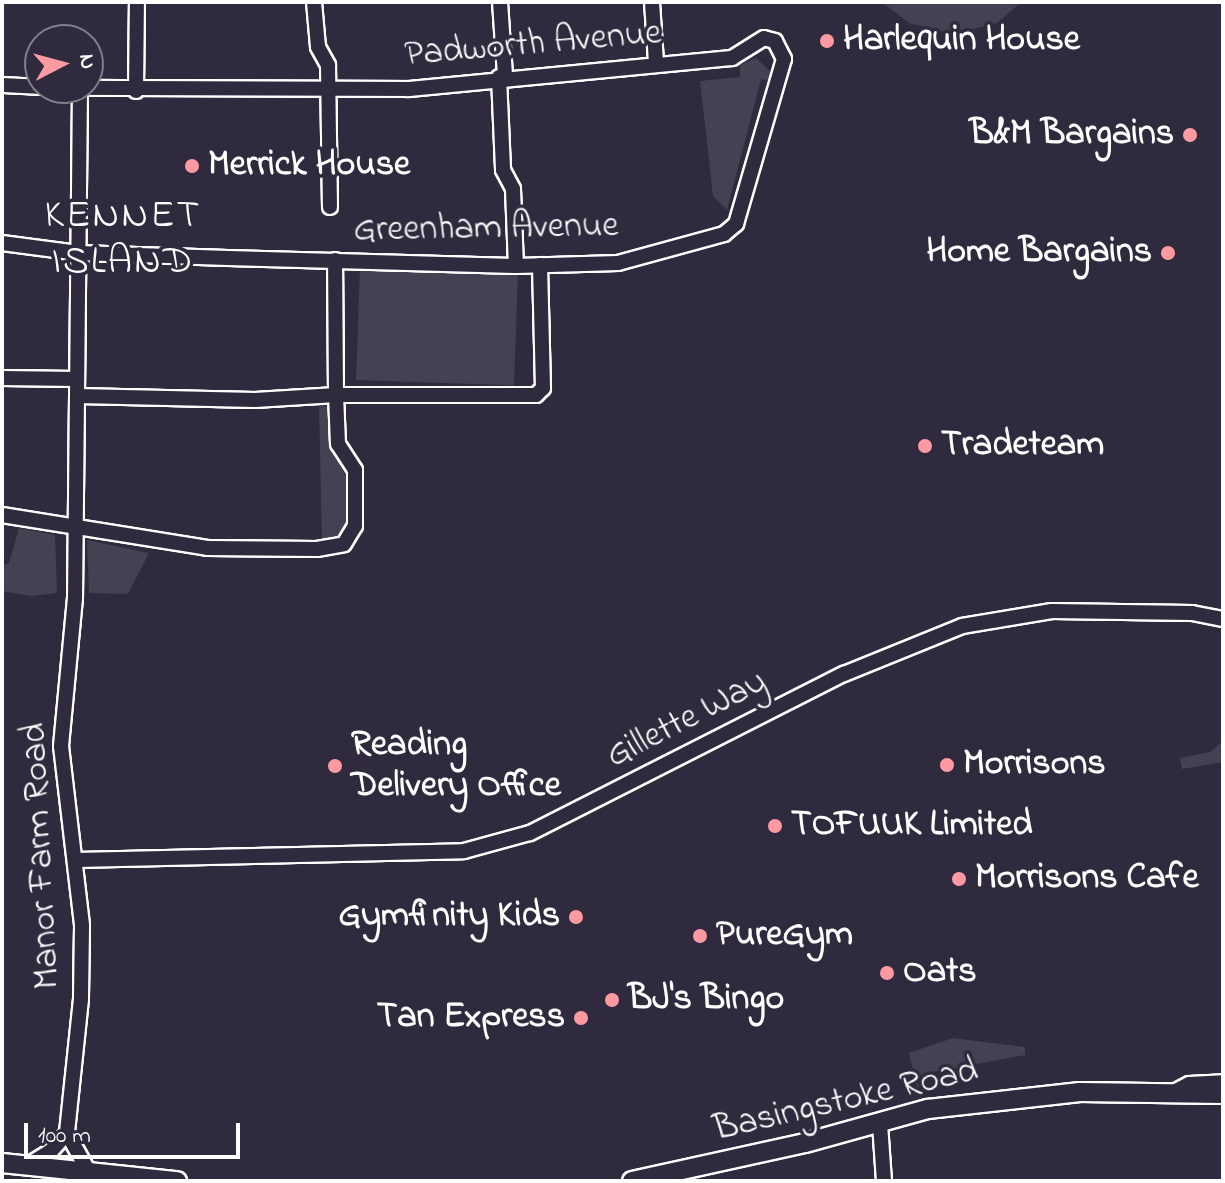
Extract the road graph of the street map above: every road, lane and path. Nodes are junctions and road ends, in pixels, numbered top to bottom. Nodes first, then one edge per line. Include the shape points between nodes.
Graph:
1 (137, 2) edge
2 (314, 2) edge
3 (500, 2) edge
4 (652, 2) edge
5 (780, 48) joint
6 (656, 63) junction
7 (502, 76) junction
8 (2, 85) edge
9 (24, 86) edge
10 (104, 90) edge
11 (136, 91) junction
12 (329, 91) junction
13 (80, 104) edge
14 (330, 207) dead end
15 (2, 243) edge
16 (78, 253) junction
17 (335, 260) junction
18 (540, 265) junction
19 (516, 266) junction
20 (2, 378) edge
21 (77, 379) junction
22 (336, 395) junction
23 (78, 396) junction
24 (2, 515) edge
25 (74, 528) junction
26 (1223, 619) edge
27 (76, 860) junction
28 (1223, 1082) edge
29 (1171, 1093) junction
30 (1223, 1094) edge
31 (1223, 1104) edge
32 (880, 1124) junction
33 (67, 1133) junction
34 (2, 1163) edge
35 (25, 1167) junction
36 (90, 1174) junction
37 (177, 1181) edge
38 (632, 1181) edge
39 (884, 1181) edge

1 - 11 street
2 - 12 street
3 - 7 street
4 - 6 street
5 - 6 street, Padworth Avenue via 764,38 732,58
5 - 18 street, Greenham Avenue via 784,70 732,228 618,263
6 - 7 street, Padworth Avenue
7 - 12 street, Padworth Avenue via 408,89
7 - 19 street via 503,170 513,189
8 - 9 street
10 - 11 street, Padworth Avenue
11 - 12 street, Padworth Avenue
12 - 14 street
13 - 16 street, Manor Farm Road
15 - 16 street, Greenham Avenue
16 - 17 street, Greenham Avenue
16 - 21 street, Manor Farm Road
17 - 19 street, Greenham Avenue
17 - 22 street
18 - 19 street, Greenham Avenue
18 - 22 street via 543,388 536,395
20 - 21 street
21 - 23 street, Manor Farm Road
22 - 23 street
22 - 25 street via 338,444 355,470 355,526 344,544 317,549 207,548
23 - 25 street, Manor Farm Road
24 - 25 street
25 - 27 street, Manor Farm Road via 75,598 61,746
26 - 27 street, Gillette Way via 1192,613 1052,611 962,626 844,674 530,833 464,851
27 - 33 street, Manor Farm Road via 81,999
28 - 29 street via 1189,1084
29 - 30 main road, Basingstoke Road
29 - 31 main road, Basingstoke Road
29 - 32 main road, Basingstoke Road via 1005,1098 928,1109
32 - 38 main road, Basingstoke Road
32 - 39 street
33 - 35 street
33 - 36 street
34 - 35 main road
35 - 36 main road
36 - 37 main road

